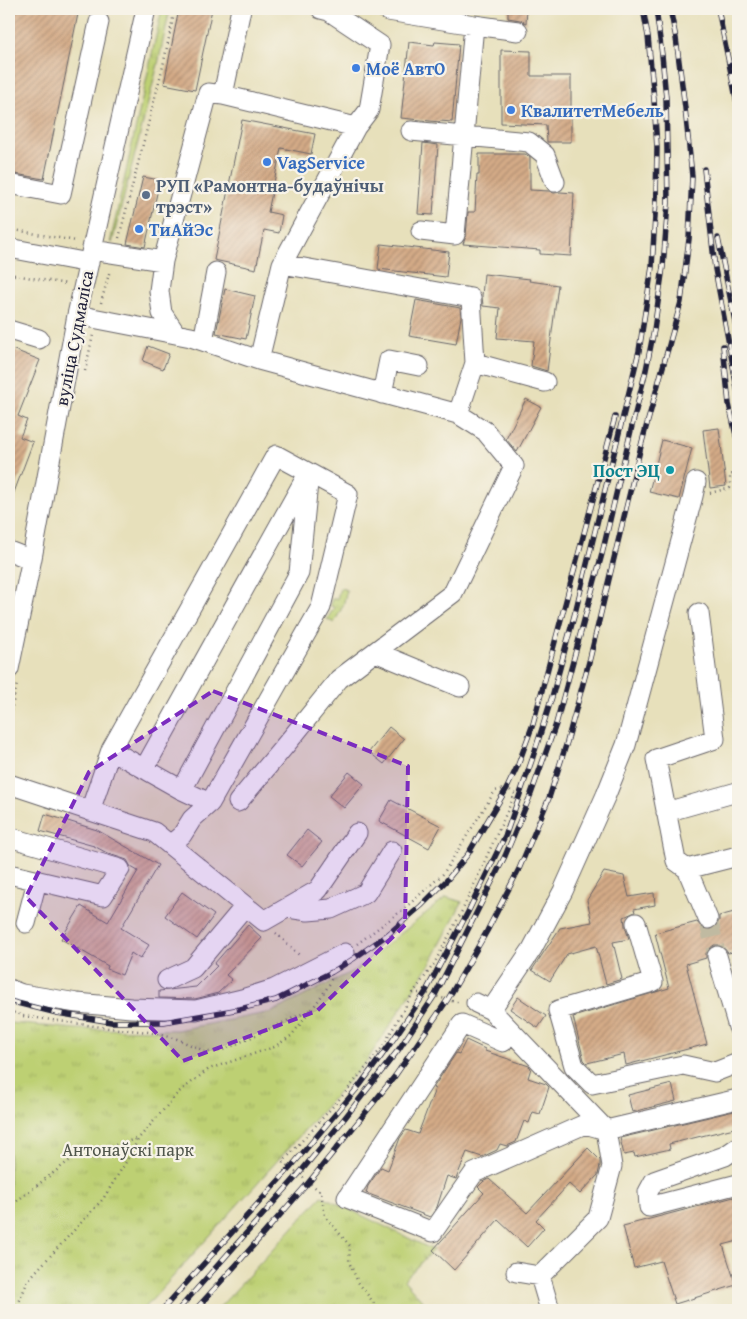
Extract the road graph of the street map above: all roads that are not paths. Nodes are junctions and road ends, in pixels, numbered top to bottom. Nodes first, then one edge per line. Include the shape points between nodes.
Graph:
1 (146, 9) edge
2 (241, 9) edge
3 (321, 9) edge
4 (388, 9) edge
5 (99, 22) dead end
6 (474, 26) junction
7 (518, 31) dead end
8 (223, 95) junction
9 (356, 127) junction
10 (411, 131) dead end
11 (464, 137) junction
12 (555, 182) dead end
13 (9, 184) edge
14 (421, 231) dead end
15 (9, 248) edge
16 (88, 252) junction
17 (163, 261) junction
18 (282, 264) junction
19 (216, 272) dead end
20 (77, 315) junction
21 (9, 330) edge
22 (176, 334) junction
23 (39, 339) dead end
24 (203, 341) junction
25 (259, 360) junction
26 (475, 364) junction
27 (419, 366) dead end
28 (545, 382) dead end
29 (382, 394) junction
30 (458, 414) junction
31 (309, 473) junction
32 (695, 489) road end
33 (9, 551) edge
34 (32, 558) junction
35 (699, 613) dead end
36 (375, 652) junction
37 (13, 676) edge
38 (460, 687) dead end
39 (111, 750) junction
40 (144, 769) junction
41 (9, 784) edge
42 (182, 790) junction
43 (737, 792) dead end
44 (238, 802) dead end
45 (210, 803) junction
46 (90, 811) junction
47 (666, 812) junction
48 (357, 833) dead end
49 (9, 837) edge
50 (170, 845) junction
51 (392, 851) dead end
52 (738, 856) edge
53 (687, 869) junction
54 (9, 874) edge
55 (37, 881) junction
56 (245, 906) junction
57 (288, 908) junction
58 (708, 919) tunnel mouth
59 (26, 923) dead end
60 (636, 923) dead end
61 (345, 953) road end
62 (717, 956) tunnel mouth
63 (167, 980) dead end
64 (9, 989) edge
65 (738, 1027) edge
66 (503, 1042) dead end
67 (738, 1063) edge
68 (738, 1099) edge
69 (606, 1130) junction
70 (738, 1147) edge
71 (738, 1184) edge
72 (516, 1272) dead end
73 (540, 1276) junction
74 (550, 1310) edge

1 - 16 street, вуліца Судмаліса
2 - 8 street
3 - 9 street via 380,45 369,110
4 - 6 street via 388,12
5 - 13 street via 61,194
6 - 7 street
6 - 11 street
8 - 9 street
8 - 17 street via 208,93
9 - 18 street
10 - 11 street
11 - 12 street via 529,142 545,155
11 - 14 street via 455,235
15 - 16 street
16 - 17 street
16 - 20 street, вуліца Судмаліса
17 - 22 street via 159,291 162,313
18 - 25 street
18 - 26 street via 471,298
19 - 24 street
20 - 22 street
20 - 34 street, вуліца Судмаліса
21 - 23 street
22 - 24 street
24 - 25 street
25 - 29 street
26 - 28 street
26 - 30 street
27 - 29 street via 389,360
29 - 30 street
30 - 36 street via 485,431 514,466 453,593
31 - 39 street via 276,455
31 - 40 street
31 - 42 street via 299,573
31 - 45 street via 348,494 321,607
32 - 69 street via 626,745 606,795 563,891 532,949 484,1006
33 - 34 street
34 - 37 street, вуліца Судмаліса
35 - 47 street via 715,739 656,759
36 - 38 street
36 - 44 street via 339,679
39 - 40 street
39 - 46 street
40 - 42 street
41 - 46 street
42 - 45 street
43 - 47 street
45 - 50 street
46 - 50 street via 154,832
47 - 53 street via 676,861
48 - 57 street via 318,890
49 - 55 street via 120,869 103,896
50 - 56 street
51 - 57 street via 366,893 331,909 308,911
52 - 53 street
53 - 58 street
54 - 55 street
55 - 59 street
56 - 57 street via 264,922
56 - 63 street via 193,968
60 - 67 street via 653,982 558,1010 574,1066 592,1084 683,1065 715,1072
61 - 64 street via 274,989 196,1010 77,1003
62 - 65 street
66 - 69 street via 462,1024 347,1198 434,1232 474,1173 585,1124
68 - 69 street
69 - 73 street via 612,1166 598,1218
70 - 71 street via 725,1156 654,1181 648,1192 649,1207
72 - 73 street
73 - 74 street

